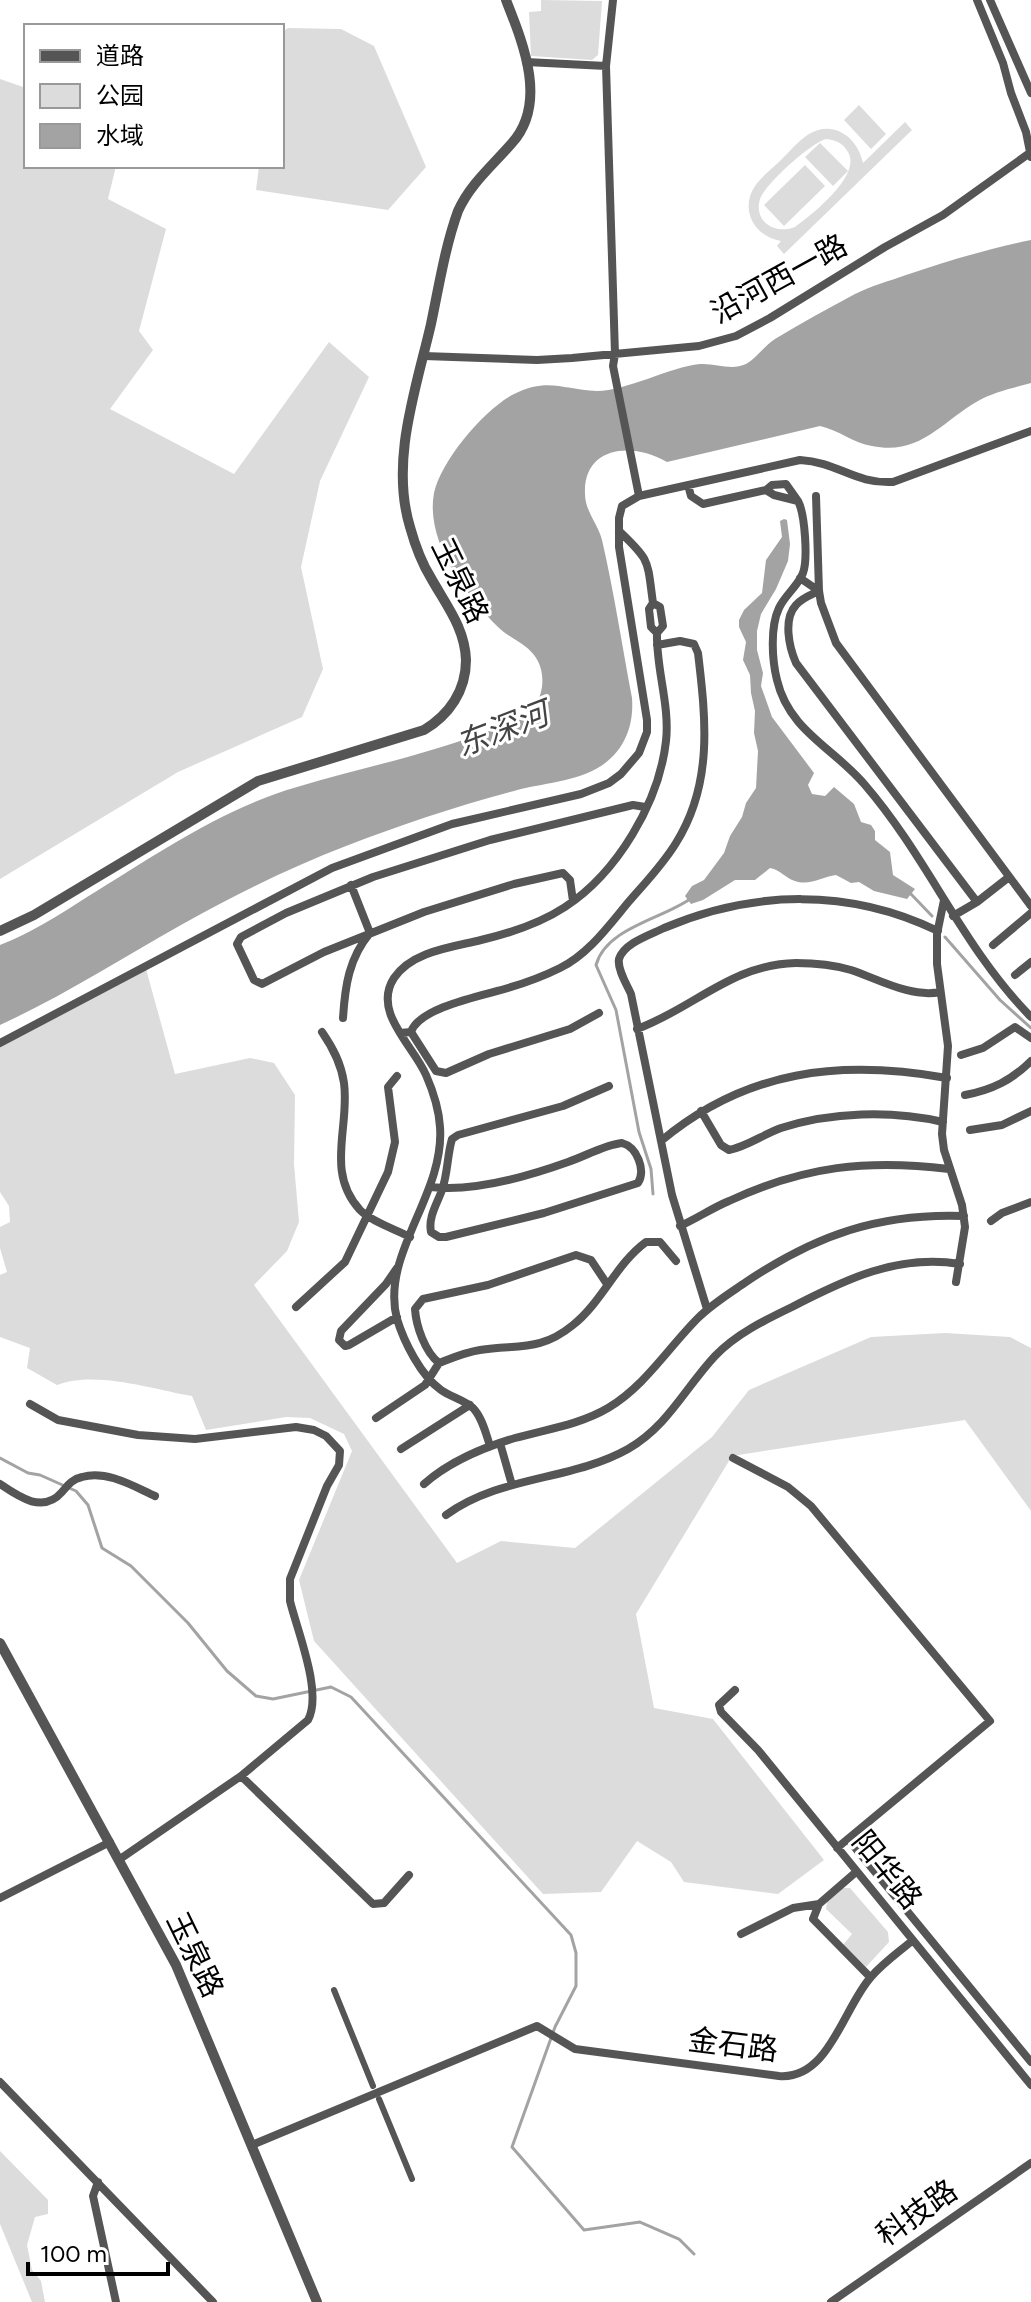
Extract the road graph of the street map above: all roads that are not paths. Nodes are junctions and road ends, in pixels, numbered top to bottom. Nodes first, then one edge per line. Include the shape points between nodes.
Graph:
1 (506, 0) edge
2 (613, 0) edge
3 (977, 0) edge
4 (990, 0) edge
5 (526, 62) junction
6 (606, 66) junction
7 (1031, 93) edge
8 (1030, 154) edge
9 (615, 354) junction
10 (424, 356) junction
11 (1031, 431) edge
12 (688, 485) junction
13 (639, 496) junction
14 (816, 496) dead end
15 (619, 531) junction
16 (800, 578) junction
17 (819, 591) junction
18 (657, 645) junction
19 (645, 807) junction
20 (1009, 877) junction
21 (351, 885) junction
22 (944, 899) junction
23 (573, 901) junction
24 (977, 902) junction
25 (1031, 906) edge
26 (1031, 913) edge
27 (953, 916) junction
28 (0, 931) edge
29 (938, 931) junction
30 (370, 933) junction
31 (993, 945) dead end
32 (1031, 962) edge
33 (1015, 975) dead end
34 (940, 992) junction
35 (599, 1013) dead end
36 (1031, 1017) edge
37 (343, 1018) dead end
38 (637, 1029) junction
39 (322, 1032) dead end
40 (411, 1032) junction
41 (400, 1033) junction
42 (1031, 1038) edge
43 (0, 1043) edge
44 (961, 1055) dead end
45 (1031, 1061) edge
46 (397, 1076) dead end
47 (947, 1078) junction
48 (609, 1086) dead end
49 (965, 1095) dead end
50 (701, 1111) junction
51 (1031, 1111) edge
52 (943, 1122) junction
53 (970, 1130) dead end
54 (661, 1141) junction
55 (949, 1169) junction
56 (431, 1187) junction
57 (443, 1188) junction
58 (1031, 1202) edge
59 (366, 1215) junction
60 (964, 1216) junction
61 (991, 1221) dead end
62 (680, 1226) junction
63 (410, 1237) junction
64 (676, 1261) dead end
65 (400, 1264) junction
66 (960, 1264) junction
67 (956, 1282) dead end
68 (607, 1284) junction
69 (296, 1307) dead end
70 (707, 1309) junction
71 (397, 1317) junction
72 (439, 1363) junction
73 (430, 1379) junction
74 (30, 1404) dead end
75 (470, 1405) junction
76 (376, 1418) dead end
77 (500, 1443) junction
78 (490, 1446) junction
79 (401, 1449) dead end
80 (733, 1458) dead end
81 (0, 1484) edge
82 (424, 1484) dead end
83 (512, 1485) junction
84 (155, 1496) dead end
85 (446, 1515) dead end
86 (0, 1643) edge
87 (735, 1690) dead end
88 (241, 1776) junction
89 (848, 1839) junction
90 (110, 1842) junction
91 (837, 1848) junction
92 (120, 1859) junction
93 (856, 1872) junction
94 (409, 1875) dead end
95 (0, 1898) edge
96 (819, 1904) junction
97 (741, 1934) dead end
98 (913, 1940) junction
99 (870, 1977) junction
100 (334, 1990) dead end
101 (1031, 2062) edge
102 (0, 2082) edge
103 (1031, 2085) edge
104 (373, 2086) dead end
105 (379, 2099) dead end
106 (252, 2145) junction
107 (1031, 2163) edge
108 (412, 2179) dead end
109 (98, 2182) junction
110 (116, 2302) edge
111 (213, 2302) edge
112 (317, 2302) edge
113 (831, 2302) edge

1 - 5 street, 玉泉路
2 - 6 street
3 - 8 street via 1003,63
4 - 7 street
5 - 6 street
5 - 10 street, 玉泉路 via 529,116 458,211
6 - 9 street
8 - 9 street, 沿河西一路 via 943,215 753,328 699,346
9 - 10 street, 沿河西一路 via 537,360
9 - 13 street
10 - 28 street, 玉泉路 via 403,455 403,497 422,563 455,617 465,646 463,680 449,710 410,736 258,781
11 - 12 street via 893,482 874,483 819,461 800,460
12 - 13 street
12 - 16 street via 691,496 703,504 766,490 798,501 805,563
13 - 15 street via 622,506
14 - 17 street
15 - 18 street via 647,561
15 - 43 street via 647,720 644,743 621,774 581,794 452,824 332,868
16 - 17 street
16 - 22 street via 776,618 774,661 781,694 799,725 871,792 915,849
17 - 20 street via 842,654
17 - 24 street via 792,610 789,639 796,663
18 - 19 street via 666,742
18 - 40 street via 694,644 705,716 698,796 675,845 575,959 522,983 460,1001 418,1021
19 - 21 street via 633,805 490,840
19 - 23 street via 617,856
20 - 24 street
20 - 25 street
21 - 30 street
21 - 30 street via 286,913 237,944 254,980 262,984
22 - 27 street
22 - 29 street
23 - 30 street via 568,875 557,874 460,900
23 - 41 street via 517,931 440,950 408,964 389,992 390,1015
24 - 27 street
26 - 31 street
27 - 36 street
29 - 34 street
29 - 38 street via 868,905 821,899 760,900 704,913 635,943 620,957
30 - 37 street via 352,960
32 - 33 street
34 - 38 street via 911,990 831,966 780,965 726,980
34 - 47 street via 948,1035
35 - 40 street via 570,1029 446,1073 436,1071
38 - 54 street
39 - 59 street via 336,1054 344,1083 341,1171
40 - 41 street
41 - 56 street via 426,1074 437,1109 440,1147
42 - 44 street via 1015,1027
45 - 49 street via 1009,1080
46 - 59 street via 388,1087 393,1156
47 - 50 street via 885,1069 810,1072 759,1084
47 - 52 street
48 - 57 street via 563,1106 458,1135 449,1149
50 - 52 street via 729,1150 780,1128 835,1117 901,1115
50 - 54 street
51 - 53 street via 1002,1125
52 - 55 street
54 - 62 street
55 - 60 street
55 - 62 street via 860,1164 811,1171 731,1200
56 - 57 street
56 - 63 street
57 - 57 street via 543,1170 622,1143 635,1152 641,1172 631,1187 439,1237 429,1224
58 - 61 street
59 - 63 street
59 - 69 street via 345,1262
60 - 66 street
60 - 70 street via 884,1221 836,1232 760,1272
62 - 70 street
63 - 65 street
64 - 68 street via 660,1242 646,1242
65 - 71 street
65 - 71 street via 341,1331 339,1340 349,1345
66 - 67 street
66 - 83 street via 903,1263 836,1285 724,1348 654,1431 634,1445 594,1464
68 - 72 street via 574,1325 543,1342 470,1352
68 - 72 street via 591,1260 576,1255 488,1285 423,1299 416,1316 429,1352
70 - 77 street via 634,1389 608,1408 575,1423
71 - 73 street
72 - 73 street
73 - 75 street
73 - 76 street
74 - 88 street via 58,1420 138,1435 207,1438 296,1427 321,1432 337,1445 339,1465 290,1579 313,1707 308,1720
75 - 78 street
75 - 79 street
77 - 78 street
77 - 83 street
78 - 82 street via 450,1464
80 - 89 street via 788,1487 811,1506 990,1721
81 - 84 street via 38,1503 54,1500 69,1482 85,1476 107,1477
83 - 85 street via 474,1497
86 - 90 street, 玉泉路
87 - 91 street, 阳华路 via 722,1700 721,1712
88 - 92 street
88 - 94 street via 373,1904 384,1903
89 - 91 street
89 - 101 street, 阳华路
90 - 92 street, 玉泉路
90 - 95 street
91 - 93 street, 阳华路
92 - 106 street, 玉泉路 via 176,1965
93 - 96 street
93 - 98 street, 阳华路
96 - 97 street via 793,1908
96 - 99 street via 813,1919
98 - 99 street, 金石路
98 - 103 street, 阳华路
99 - 106 street, 金石路 via 819,2060 790,2077 575,2049 537,2026
100 - 104 street
102 - 109 street
105 - 108 street
106 - 112 street, 玉泉路
107 - 113 street, 科技路
109 - 110 street via 93,2196
109 - 111 street

